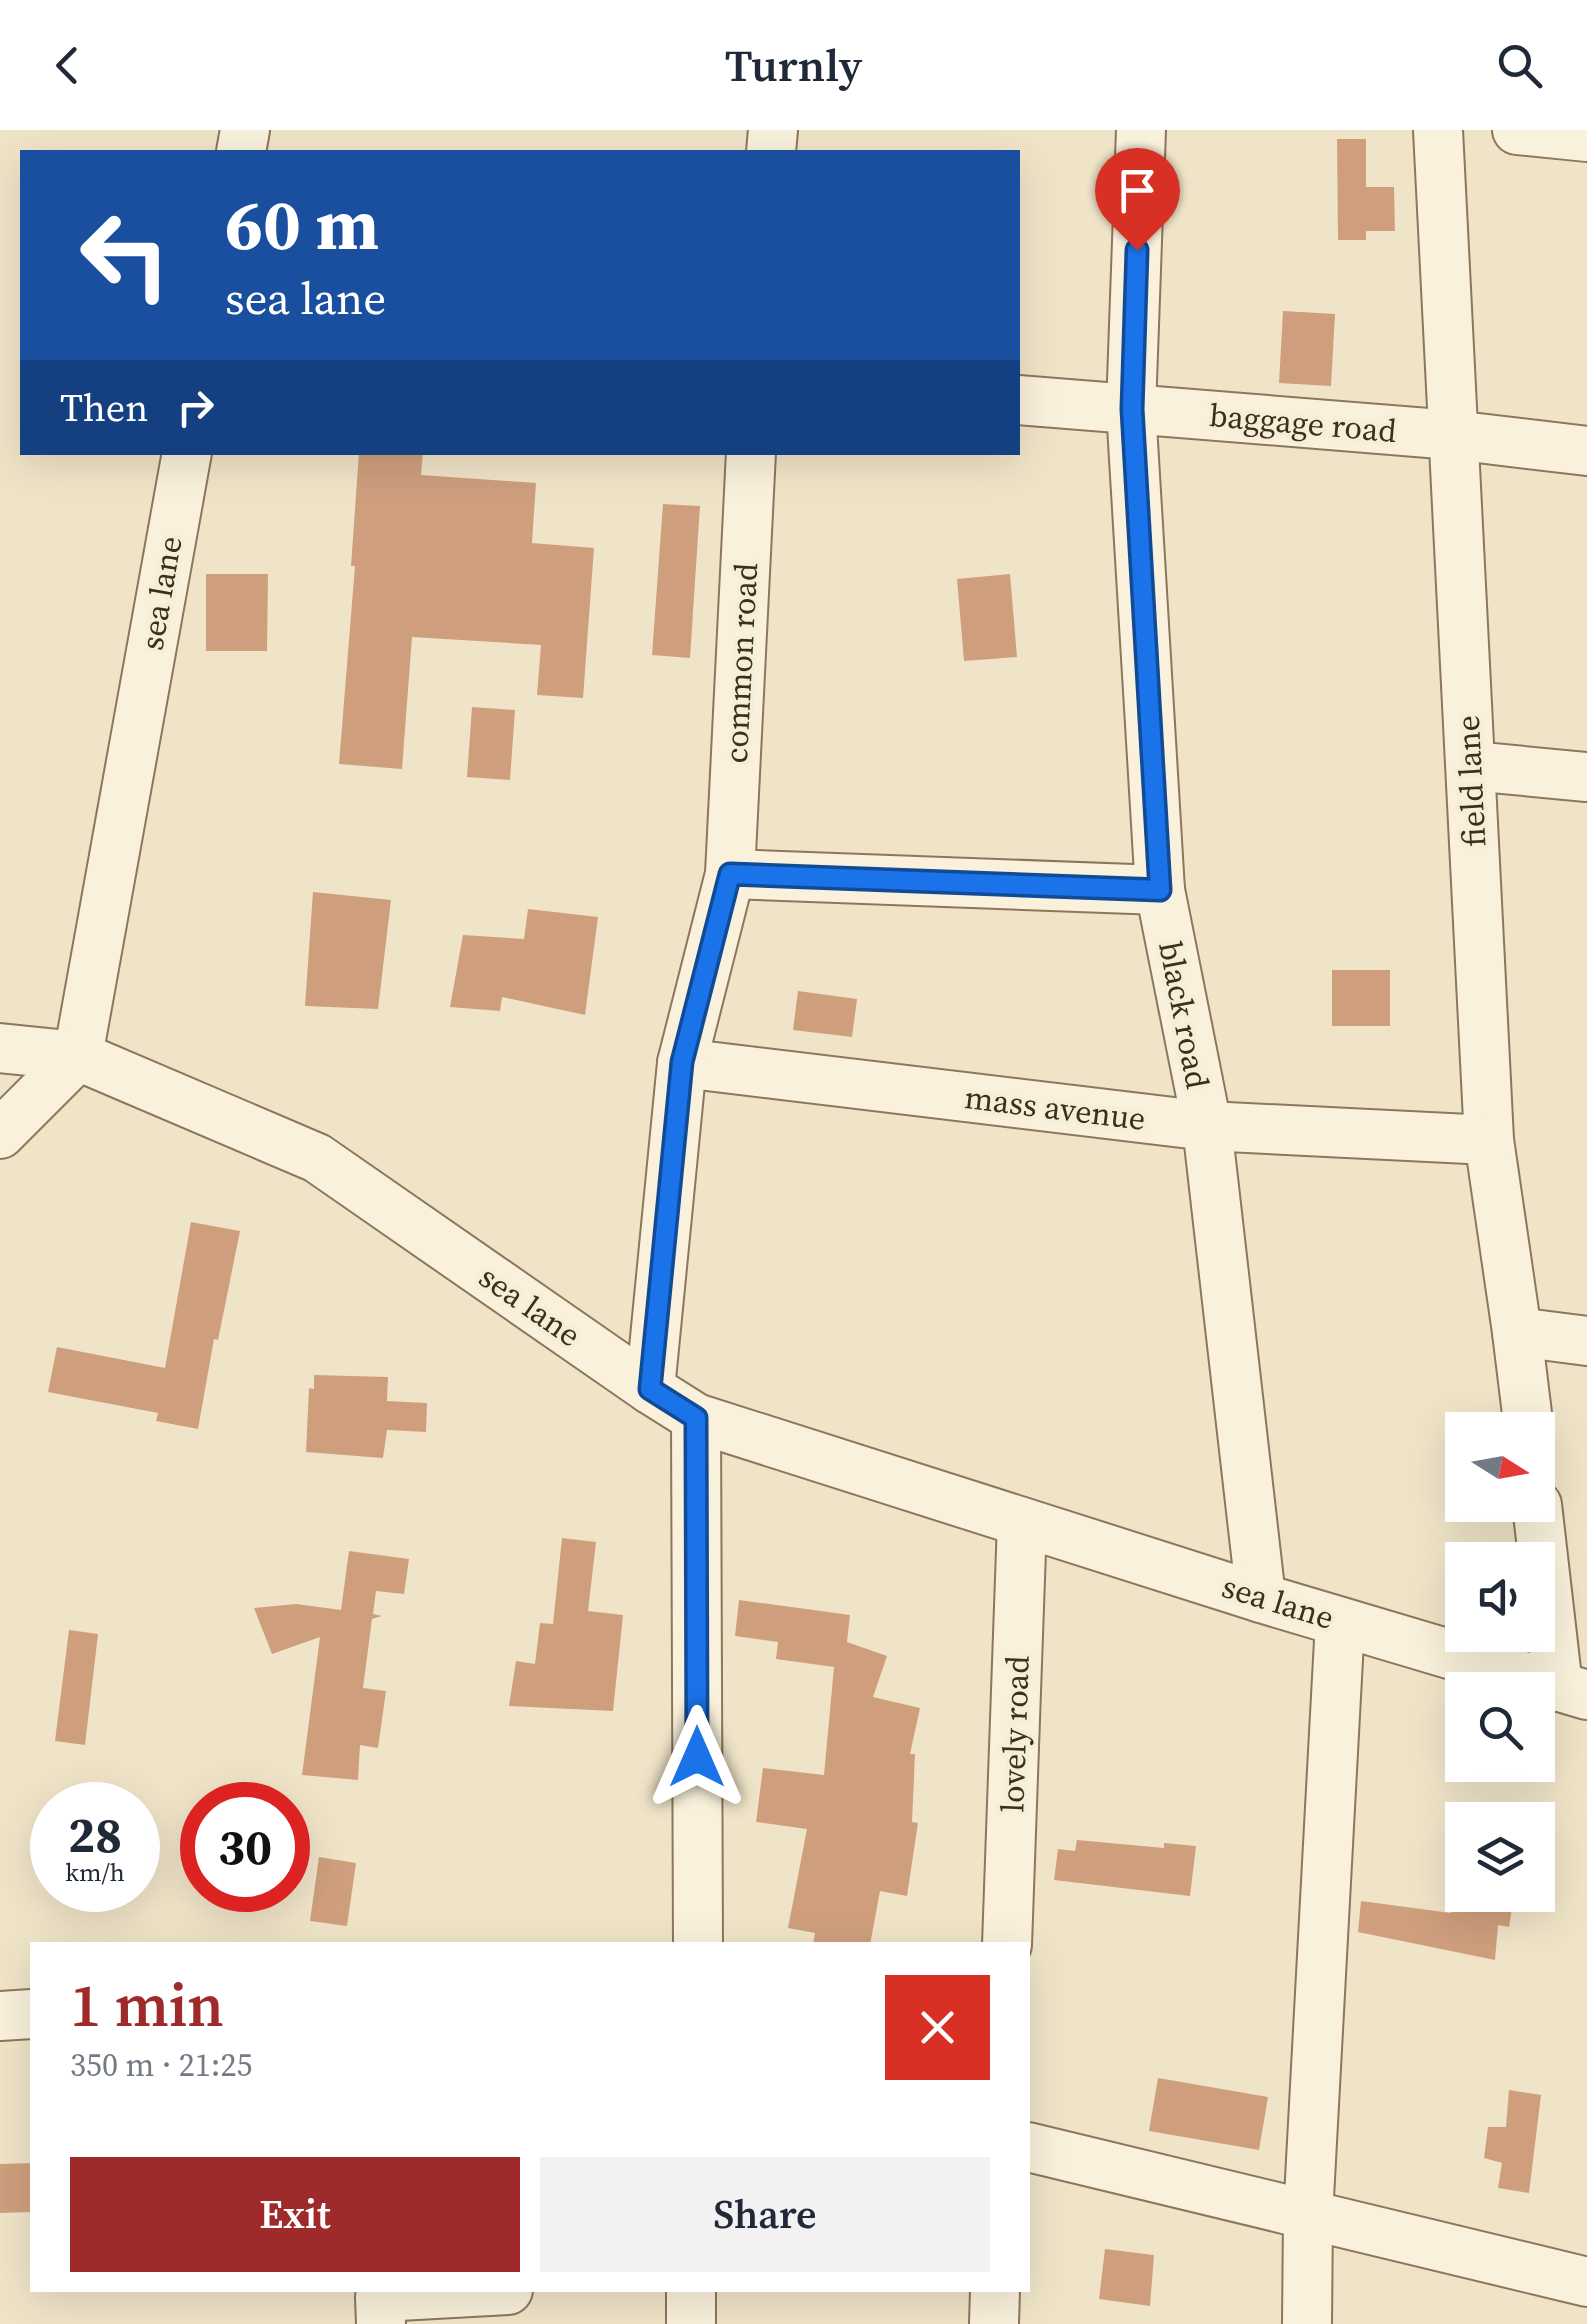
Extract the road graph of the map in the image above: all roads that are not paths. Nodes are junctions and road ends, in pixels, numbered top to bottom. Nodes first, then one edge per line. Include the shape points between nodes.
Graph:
1 (1142, 130) edge
2 (1438, 130) edge
3 (1517, 130) edge
4 (1587, 136) edge
5 (1020, 400) edge
6 (1132, 409) junction
7 (1454, 435) junction
8 (1587, 452) edge
9 (186, 455) edge
10 (750, 455) edge
11 (1470, 766) junction
12 (1587, 777) edge
13 (730, 874) junction
14 (1160, 890) junction
15 (0, 1048) edge
16 (78, 1056) junction
17 (682, 1062) junction
18 (1206, 1126) junction
19 (0, 1134) edge
20 (1489, 1140) junction
21 (1517, 1332) junction
22 (1587, 1341) edge
23 (650, 1389) junction
24 (1526, 1412) edge
25 (696, 1418) junction
26 (1022, 1522) junction
27 (1540, 1522) edge
28 (1261, 1598) junction
29 (1340, 1622) junction
30 (1572, 1691) edge
31 (698, 1942) edge
32 (1007, 1942) edge
33 (30, 2014) edge
34 (0, 2016) edge
35 (1030, 2148) edge
36 (1308, 2216) junction
37 (1587, 2282) edge
38 (490, 2292) edge
39 (691, 2292) edge
40 (995, 2292) edge
41 (380, 2304) edge
42 (691, 2324) edge
43 (994, 2324) edge
44 (1307, 2324) edge

1 - 6 street, black road
2 - 7 street, field lane
3 - 4 street
5 - 6 street, baggage road
6 - 7 street, baggage road
6 - 14 street, black road
7 - 8 street, baggage road
7 - 11 street, field lane
9 - 16 street, sea lane
10 - 13 street, common road
11 - 12 street
11 - 20 street, field lane
13 - 14 street
13 - 17 street, common road
14 - 18 street, black road
15 - 16 street
16 - 19 street
16 - 23 street, sea lane via 317,1158
17 - 18 street, mass avenue
17 - 23 street, common road
18 - 20 street, mass avenue
18 - 28 street, black road
20 - 21 street, field lane
21 - 22 street
21 - 24 street, field lane
23 - 25 street, sea lane
25 - 26 street, sea lane
25 - 31 street
26 - 28 street, sea lane
26 - 32 street, lovely road
27 - 30 street
28 - 29 street, sea lane
29 - 30 street, sea lane
29 - 36 street
33 - 34 street
35 - 36 street
36 - 37 street
36 - 44 street
38 - 41 street
39 - 42 street
40 - 43 street

